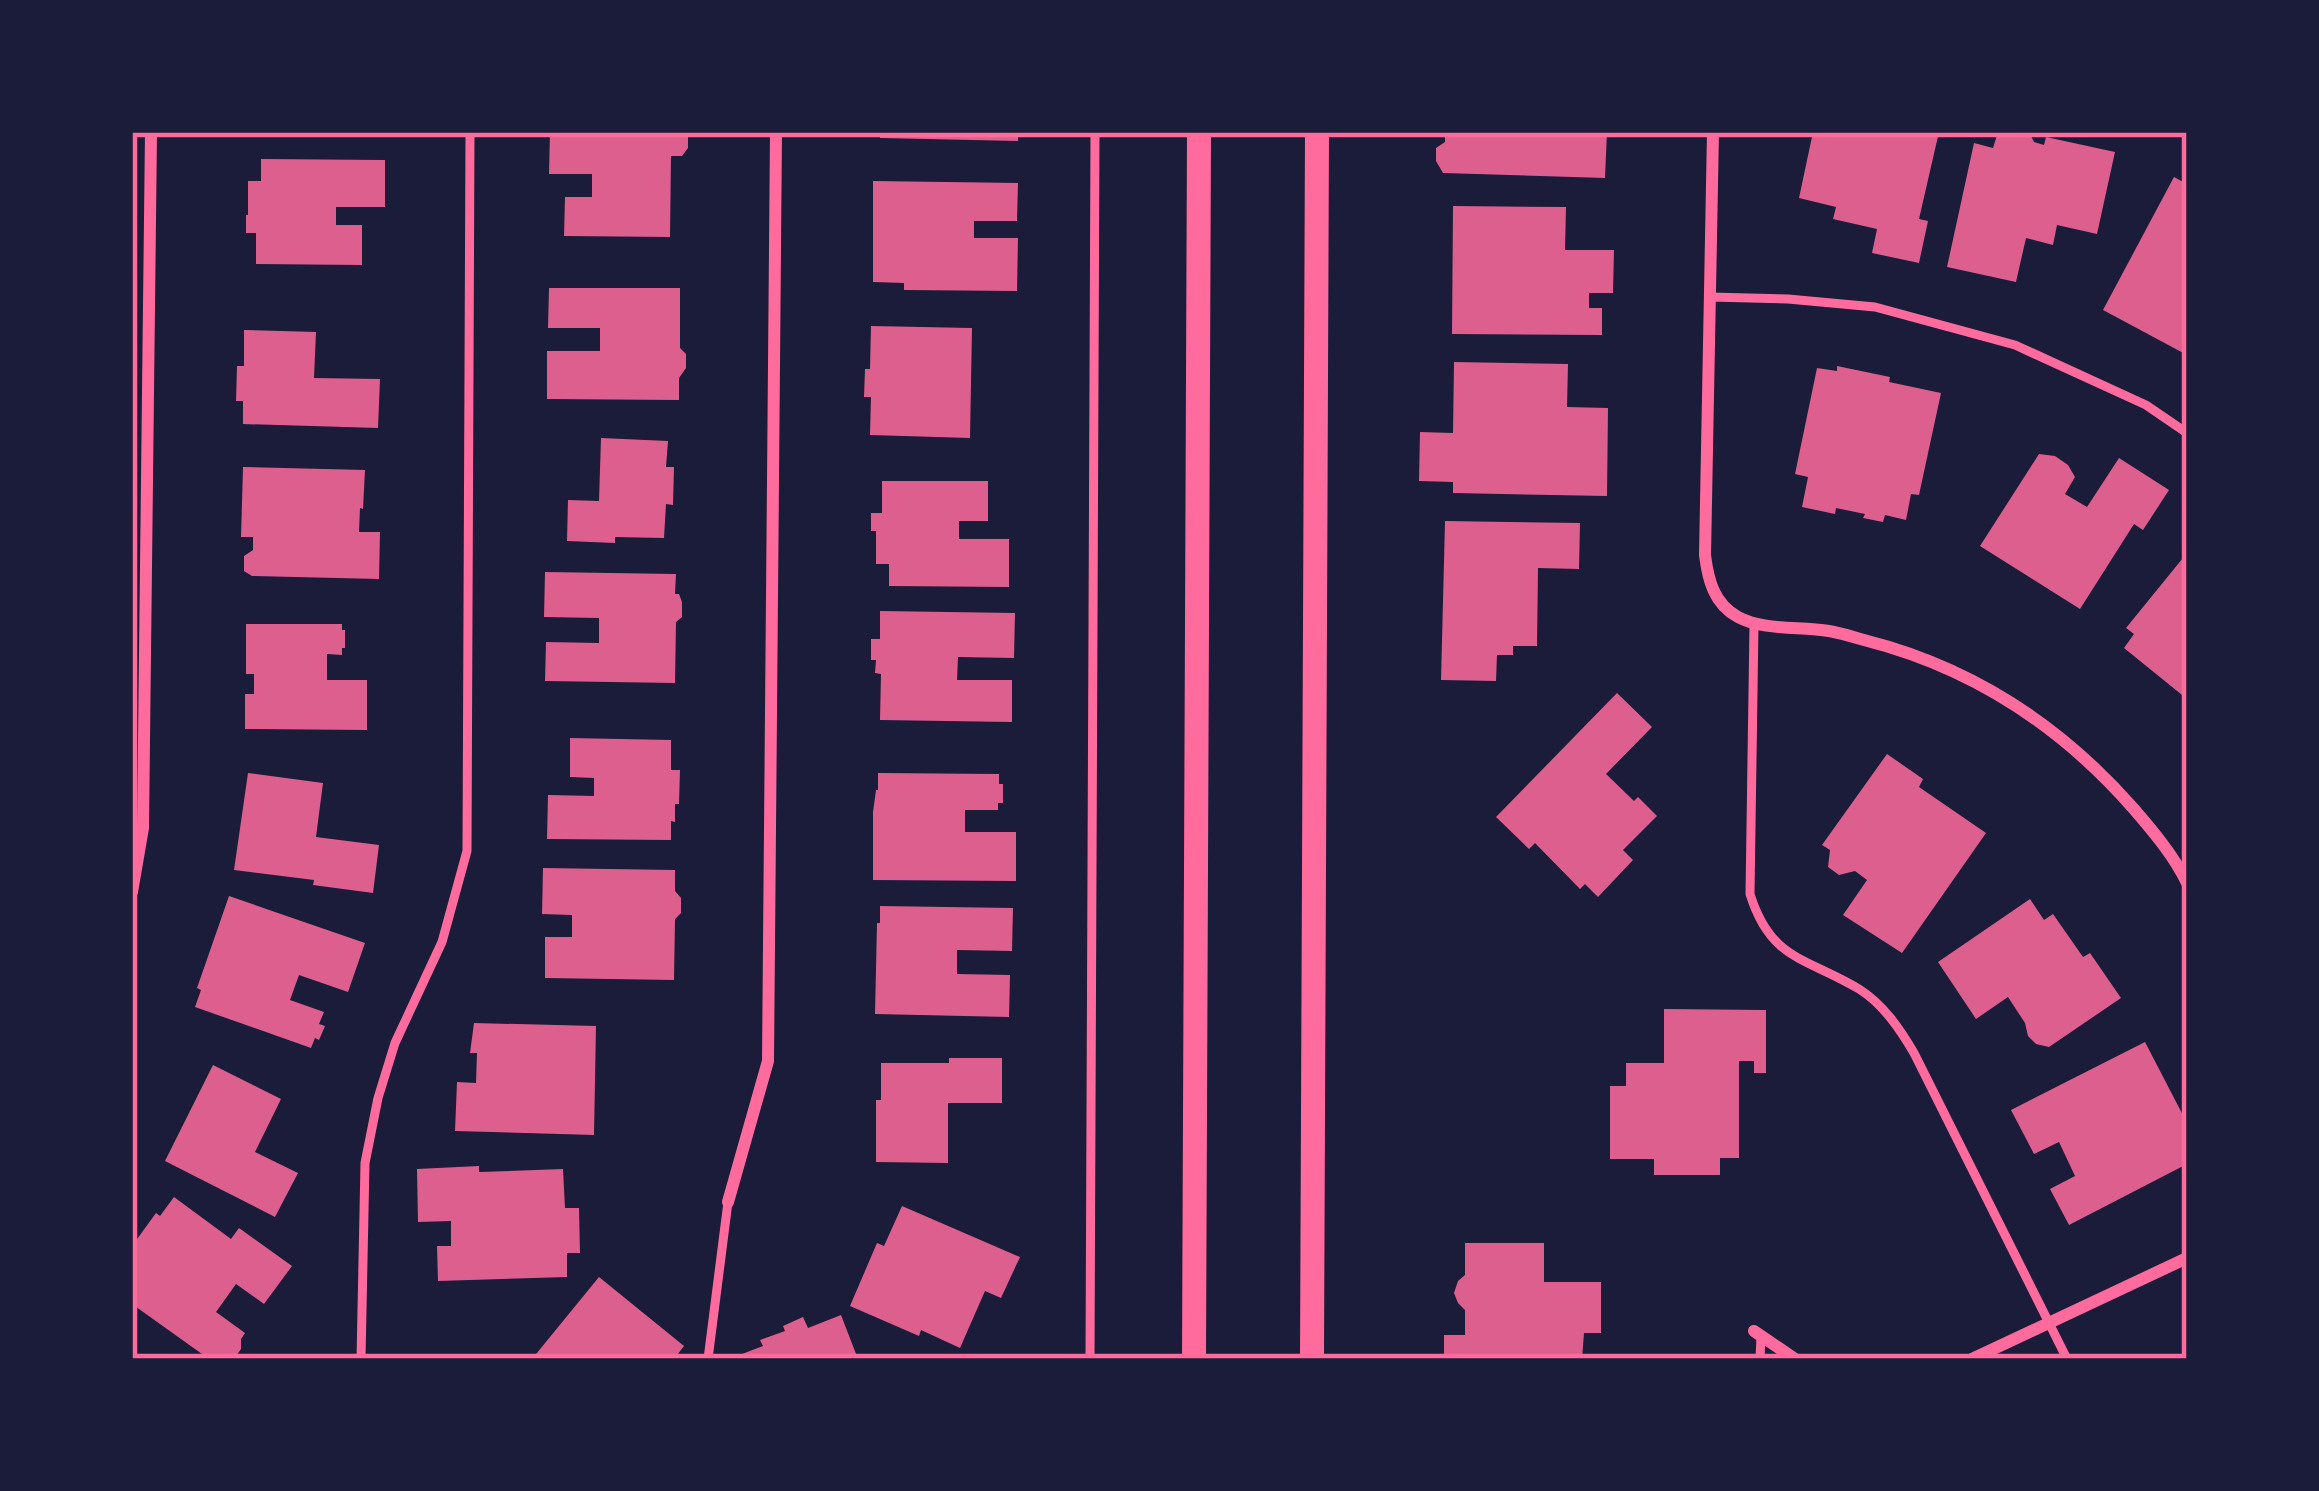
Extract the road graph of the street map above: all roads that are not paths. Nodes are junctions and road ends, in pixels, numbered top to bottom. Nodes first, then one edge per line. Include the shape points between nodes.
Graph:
1 (152, 132) edge
2 (470, 132) edge
3 (776, 132) edge
4 (1096, 132) edge
5 (1199, 132) edge
6 (1317, 132) edge
7 (1713, 132) edge
8 (1710, 297) junction
9 (2187, 433) edge
10 (1754, 624) junction
11 (2187, 883) edge
12 (132, 892) edge
13 (728, 1202) joint
14 (2187, 1258) edge
15 (2050, 1324) junction
16 (1757, 1333) joint
17 (361, 1359) edge
18 (709, 1359) edge
19 (1090, 1359) edge
20 (1194, 1359) edge
21 (1312, 1359) edge
22 (1760, 1359) edge
23 (1795, 1359) edge
24 (1972, 1359) edge
25 (2068, 1359) edge

1 - 12 street via 143,828
2 - 17 lane via 467,851 442,942 378,1098 365,1163
3 - 13 street via 768,1061
4 - 19 lane
5 - 20 main road
6 - 21 main road
7 - 8 street
8 - 9 lane via 1875,307 2014,345 2146,405
8 - 10 street via 1707,578 1733,614
10 - 11 street via 1831,631 1900,649 2004,698 2108,780
10 - 15 lane via 1750,894 1757,917 1789,954 1863,991 1896,1023
13 - 18 lane
14 - 15 street
15 - 24 street
15 - 25 lane
16 - 22 lane
16 - 23 street

